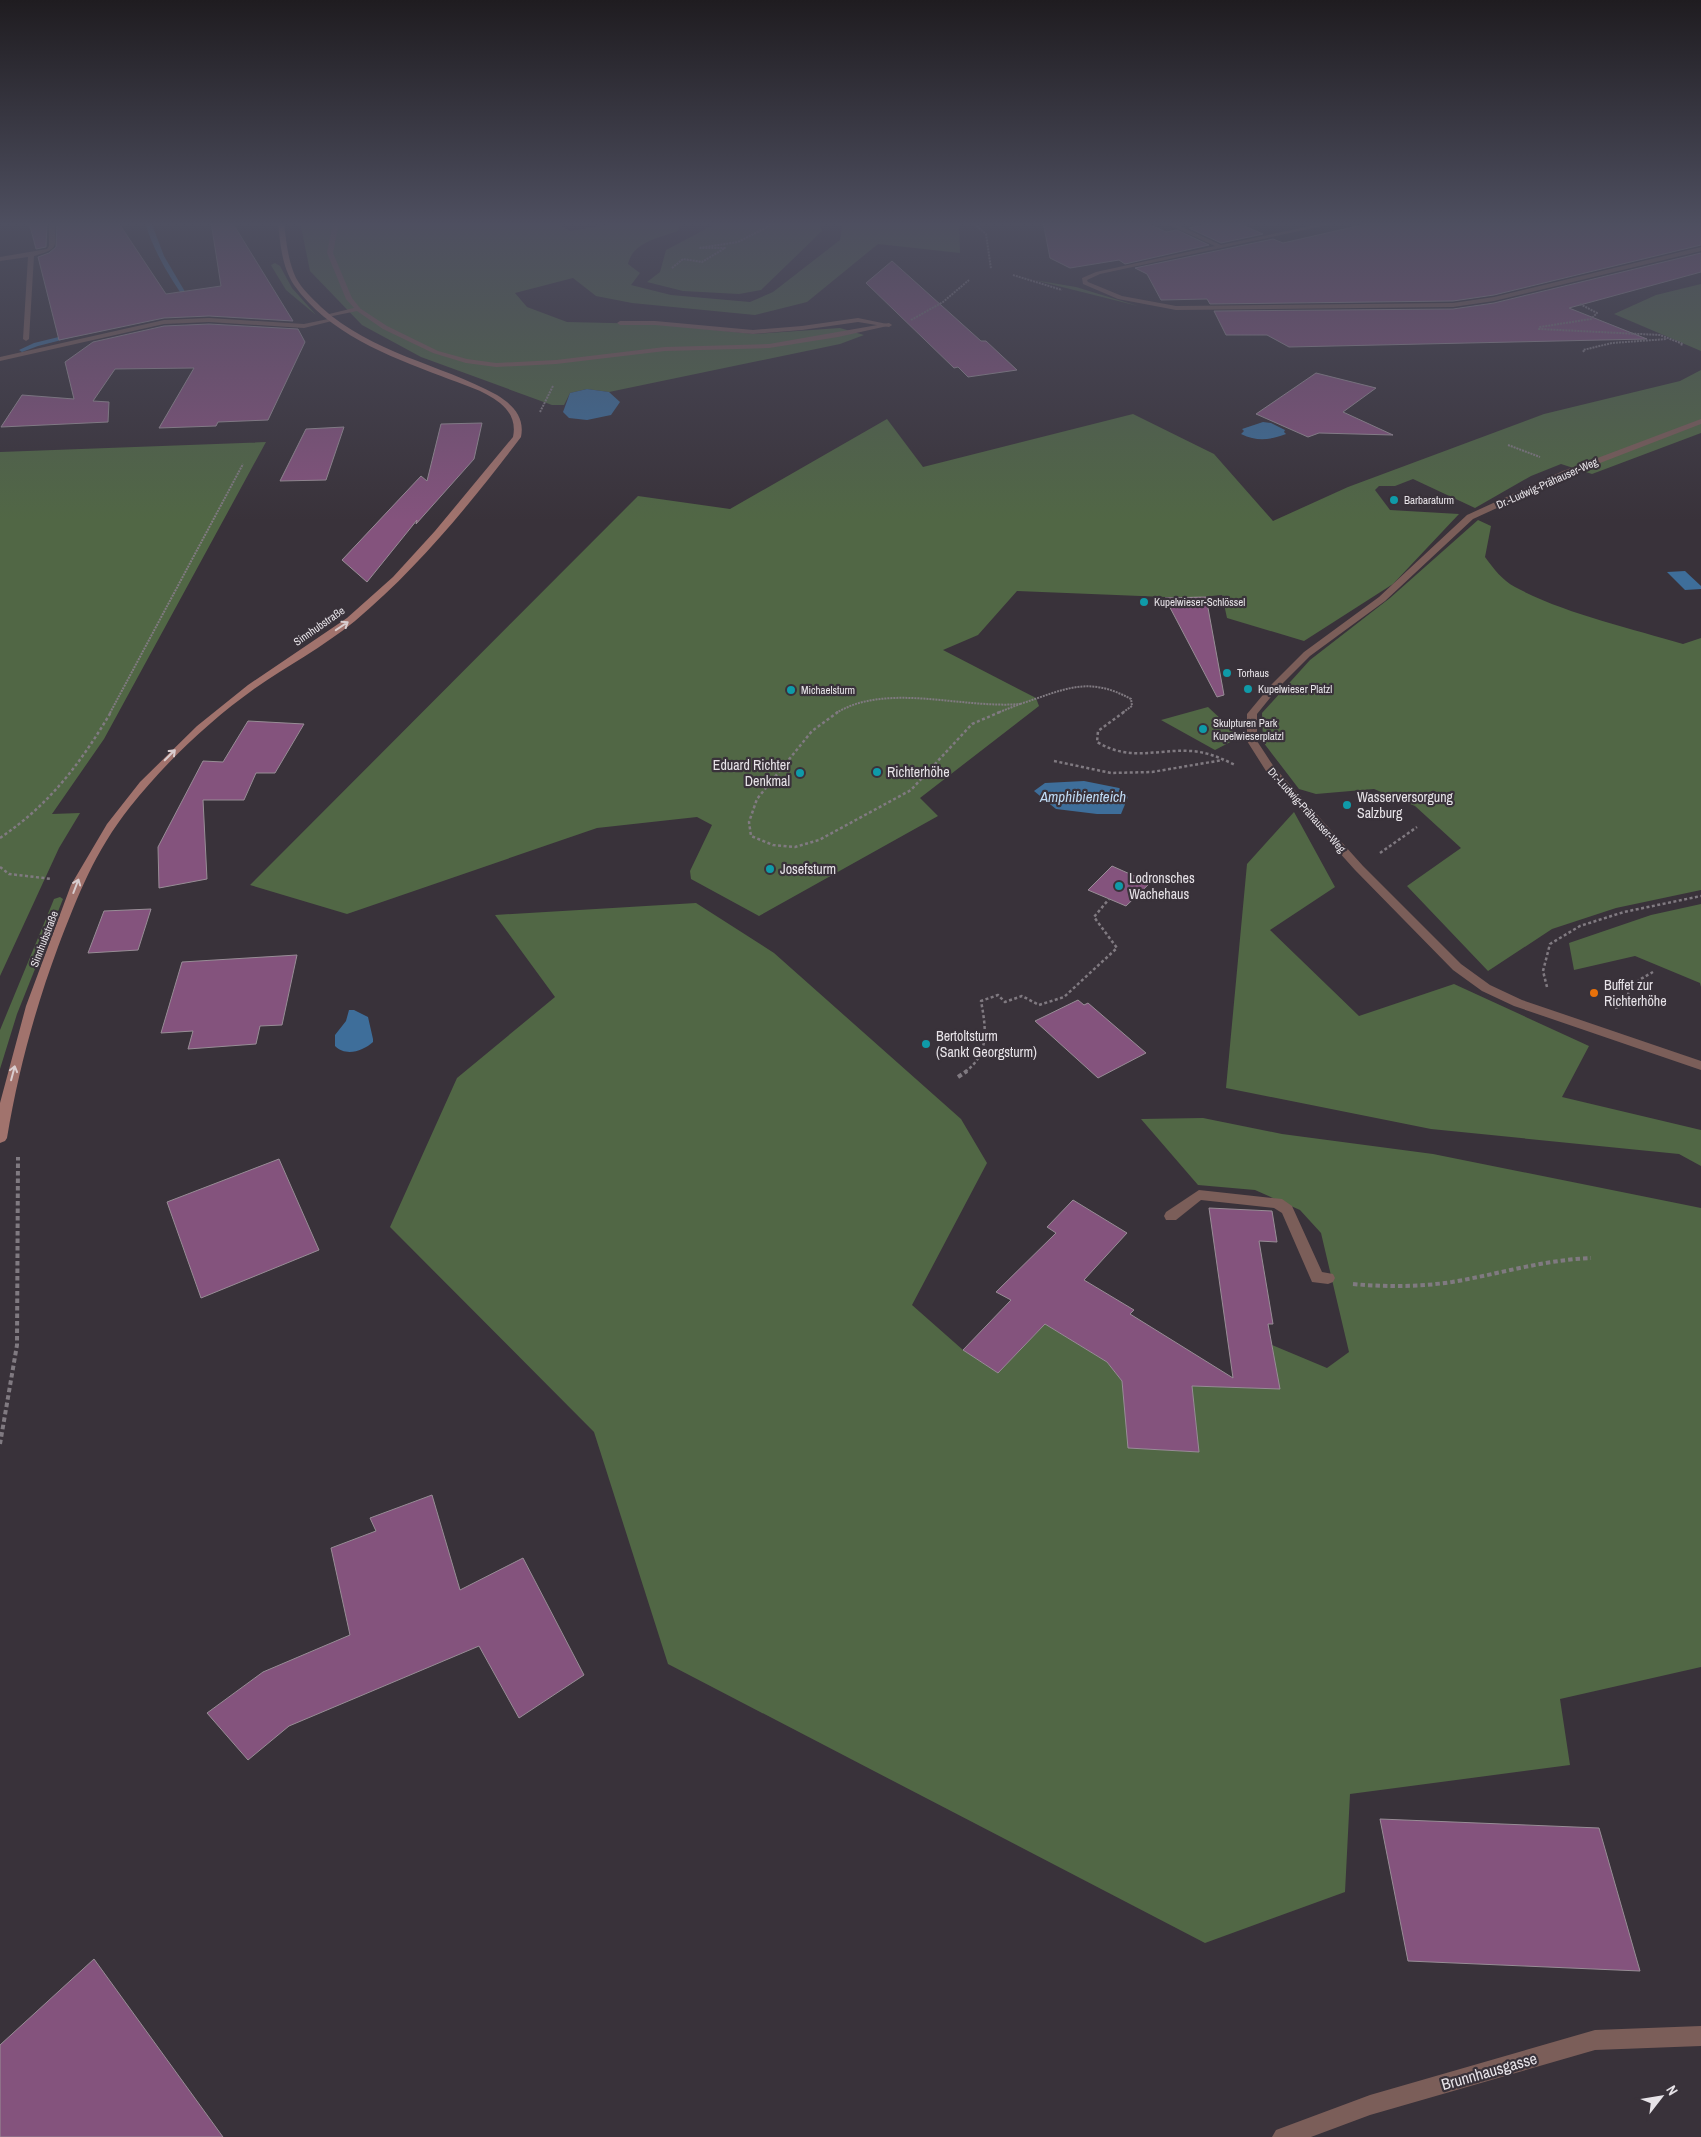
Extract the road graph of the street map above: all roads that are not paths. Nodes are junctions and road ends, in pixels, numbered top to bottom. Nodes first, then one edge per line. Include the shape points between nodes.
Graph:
1 (27, 322) edge
2 (170, 322) edge
3 (236, 322) edge
4 (318, 322) edge
5 (337, 322) edge
6 (375, 322) edge
7 (846, 322) edge
8 (869, 322) edge
9 (620, 323) dead end
10 (26, 339) dead end
11 (0, 359) edge
12 (1701, 421) edge
13 (1701, 1066) edge
14 (0, 1138) edge
15 (1172, 1216) dead end
16 (1328, 1278) road end
17 (1701, 2036) edge
18 (1283, 2137) edge

1 - 10 street
2 - 11 street
3 - 4 street via 304,326
14 -> 5 street, Sinnhubstraße via 6,1096 34,994 82,872 132,798 170,755 222,709 349,621 400,576 454,516 517,437 519,427 509,406 488,393 386,350
6 - 8 street via 420,347 449,358 483,365 517,366 654,349 783,345 889,325
7 - 9 street via 753,332
12 - 13 street, Dr.-Ludwig-Prähauser-Weg via 1566,473 1470,518 1382,599 1307,654 1274,686 1252,714 1252,741 1270,769 1359,868 1457,967 1486,988 1557,1018
15 - 16 street via 1199,1195 1277,1203 1287,1210 1317,1278
17 - 18 street, Brunnhausgasse via 1595,2040 1370,2106

